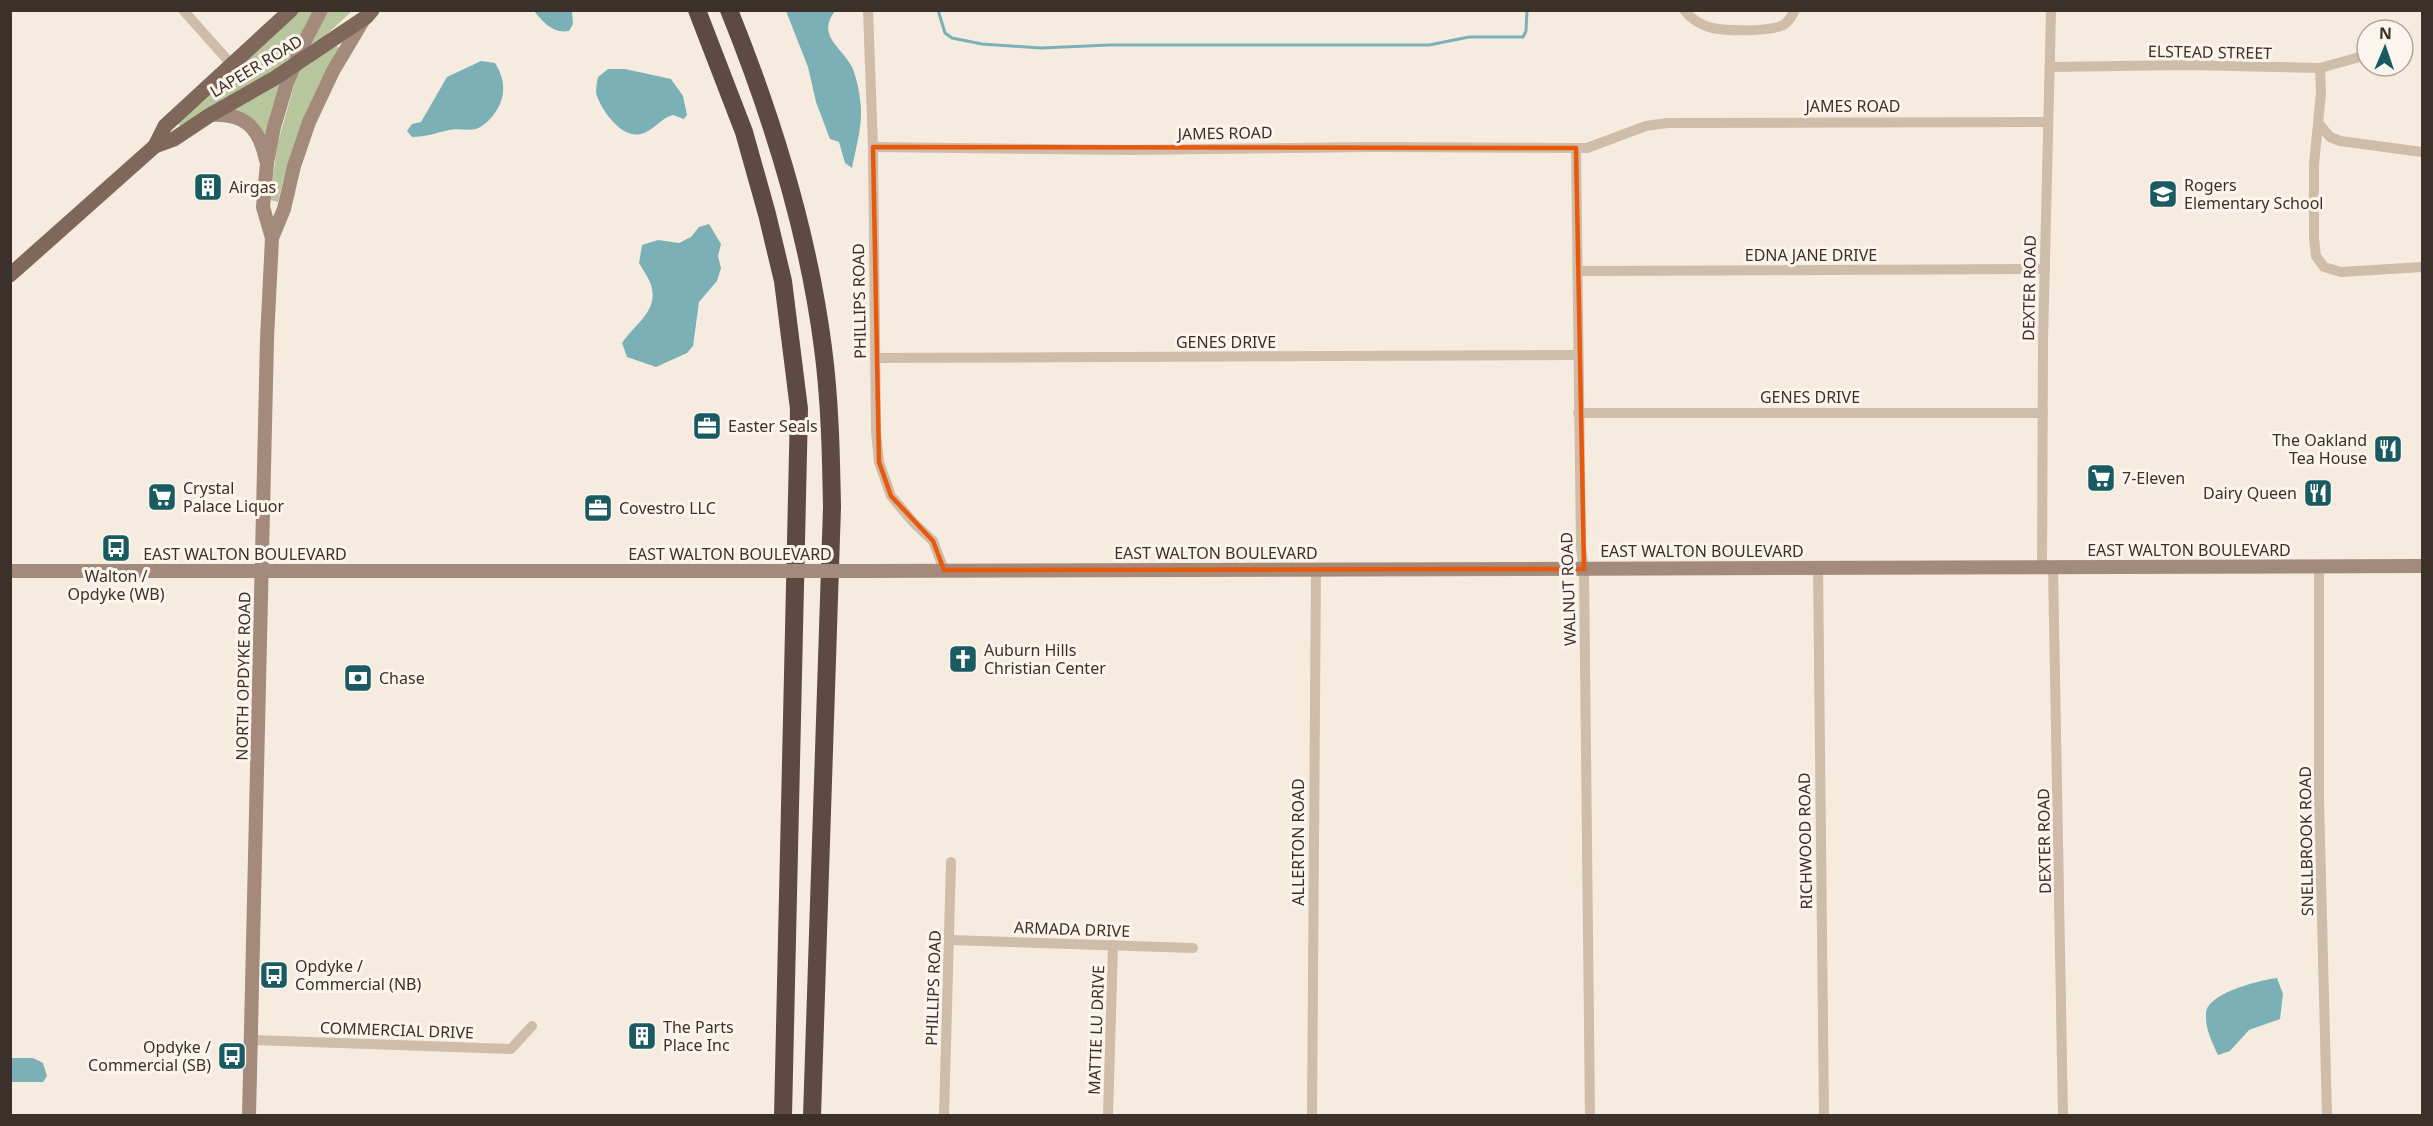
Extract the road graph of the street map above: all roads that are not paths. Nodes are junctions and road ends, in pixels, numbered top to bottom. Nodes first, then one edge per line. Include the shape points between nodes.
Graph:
1 (183, 10) edge
2 (291, 10) edge
3 (321, 10) edge
4 (697, 10) edge
5 (729, 10) edge
6 (868, 10) edge
7 (1684, 10) edge
8 (1795, 10) edge
9 (2051, 10) edge
10 (369, 14) edge
11 (2355, 58) edge
12 (232, 65) junction
13 (295, 66) junction
14 (2050, 67) junction
15 (2319, 68) junction
16 (210, 115) junction
17 (2048, 122) junction
18 (2319, 124) junction
19 (155, 146) junction
20 (873, 147) junction
21 (1576, 148) junction
22 (2422, 152) edge
23 (267, 163) junction
24 (272, 238) junction
25 (2422, 267) edge
26 (2045, 269) junction
27 (1578, 271) junction
28 (10, 275) edge
29 (1578, 355) junction
30 (875, 358) junction
31 (1578, 412) junction
32 (2043, 413) junction
33 (2048, 566) junction
34 (2422, 566) edge
35 (1818, 567) junction
36 (2319, 567) junction
37 (1584, 569) junction
38 (944, 570) junction
39 (1316, 570) junction
40 (10, 571) edge
41 (262, 571) junction
42 (951, 862) dead end
43 (950, 940) junction
44 (1113, 945) junction
45 (1193, 948) dead end
46 (532, 1026) dead end
47 (251, 1040) junction
48 (249, 1116) edge
49 (783, 1116) edge
50 (812, 1116) edge
51 (944, 1116) edge
52 (1108, 1116) edge
53 (1312, 1116) edge
54 (1590, 1116) edge
55 (1824, 1116) edge
56 (2063, 1116) edge
57 (2327, 1116) edge

1 - 12 street
2 - 12 main road, LAPEER ROAD
3 - 13 main road, NORTH OPDYKE ROAD
4 - 49 highway via 744,132 767,214 783,281 799,410
5 - 50 highway via 775,129 791,187 823,348 830,435 832,507
6 - 20 street, PHILLIPS ROAD
7 - 8 street via 1690,18 1712,28 1756,29 1782,26
9 - 14 street, DEXTER ROAD
10 - 13 main road, LAPEER ROAD
10 - 24 main road, NORTH OPDYKE ROAD via 333,71 309,122 285,209
11 - 15 street, ELSTEAD STREET
12 - 19 main road, LAPEER ROAD via 165,126
13 - 16 main road, LAPEER ROAD
13 - 23 main road, NORTH OPDYKE ROAD via 282,98
14 - 15 street, ELSTEAD STREET
14 - 17 street, DEXTER ROAD
15 - 18 street
16 - 19 main road, LAPEER ROAD via 174,139
16 - 23 main road via 231,115 249,123 260,138
17 - 21 street, JAMES ROAD via 1658,124 1587,148
17 - 26 street, DEXTER ROAD
18 - 22 street via 2330,137 2340,141
18 - 25 street via 2314,164 2316,256 2324,267 2341,272
19 - 28 main road, LAPEER ROAD
20 - 21 street, JAMES ROAD
20 - 30 street, PHILLIPS ROAD
21 - 27 street, WALNUT ROAD
23 - 24 main road, NORTH OPDYKE ROAD via 263,207
24 - 41 main road, NORTH OPDYKE ROAD
26 - 27 street, EDNA JANE DRIVE
26 - 32 street, DEXTER ROAD
27 - 29 street, WALNUT ROAD
29 - 30 street, GENES DRIVE
29 - 31 street, WALNUT ROAD
30 - 38 street, PHILLIPS ROAD via 879,462 891,496 933,540
31 - 32 street, GENES DRIVE
31 - 37 street, WALNUT ROAD
32 - 33 street, DEXTER ROAD
33 - 35 main road, EAST WALTON BOULEVARD
33 - 36 main road, EAST WALTON BOULEVARD
33 - 56 street, DEXTER ROAD
34 - 36 main road, EAST WALTON BOULEVARD
35 - 37 main road, EAST WALTON BOULEVARD
35 - 55 street, RICHWOOD ROAD
36 - 57 street, SNELLBROOK ROAD via 2319,800
37 - 39 main road, EAST WALTON BOULEVARD
37 - 54 street, WALNUT ROAD
38 - 39 main road, EAST WALTON BOULEVARD
38 - 41 main road, EAST WALTON BOULEVARD, bridge
39 - 53 street, ALLERTON ROAD
40 - 41 main road, EAST WALTON BOULEVARD
41 - 47 main road, NORTH OPDYKE ROAD
42 - 43 street, PHILLIPS ROAD
43 - 44 street, ARMADA DRIVE
43 - 51 street, PHILLIPS ROAD
44 - 45 street, ARMADA DRIVE
44 - 52 street, MATTIE LU DRIVE
46 - 47 street, COMMERCIAL DRIVE via 511,1049
47 - 48 main road, NORTH OPDYKE ROAD

